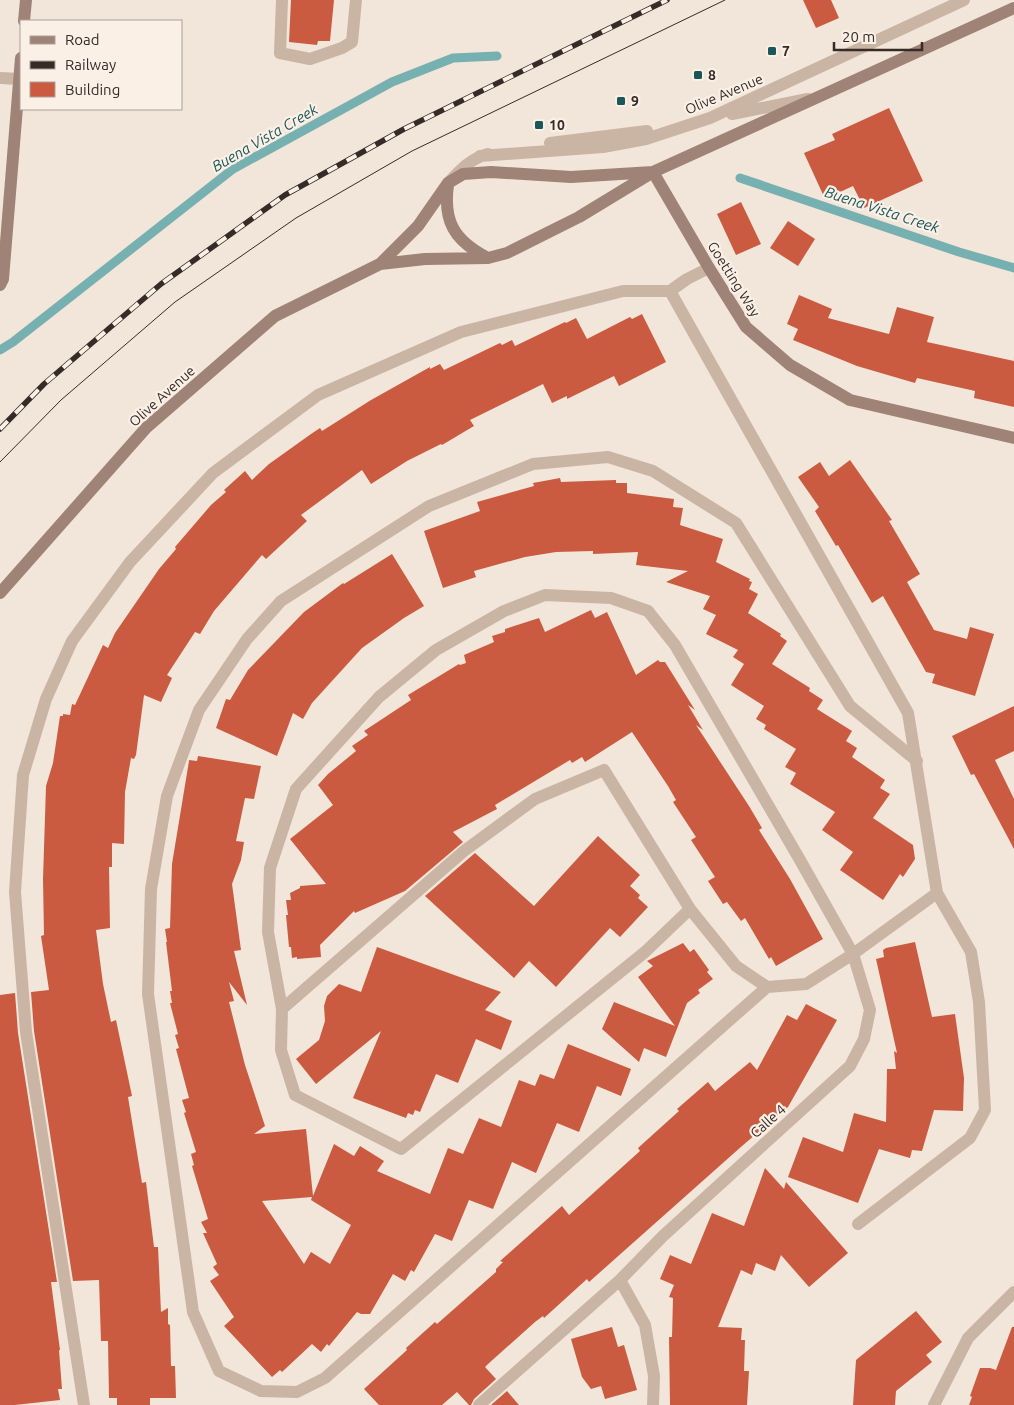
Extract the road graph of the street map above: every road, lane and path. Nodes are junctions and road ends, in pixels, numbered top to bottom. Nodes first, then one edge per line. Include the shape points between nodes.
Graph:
1 (26, 0) edge
2 (282, 0) edge
3 (356, 0) edge
4 (964, 0) edge
5 (1014, 8) edge
6 (24, 20) edge
7 (0, 78) edge
8 (20, 79) joint
9 (818, 97) junction
10 (710, 118) junction
11 (653, 172) junction
12 (448, 183) junction
13 (488, 258) junction
14 (380, 264) junction
15 (709, 268) junction
16 (0, 285) edge
17 (670, 291) junction
18 (1014, 438) edge
19 (0, 593) edge
20 (917, 760) junction
21 (937, 893) junction
22 (690, 910) junction
23 (853, 954) junction
24 (767, 987) junction
25 (282, 1009) junction
26 (858, 1224) dead end
27 (620, 1280) junction
28 (1014, 1292) edge
29 (84, 1405) edge
30 (479, 1405) edge
31 (653, 1405) edge
32 (934, 1405) edge

1 - 6 main road
2 - 3 street via 280,53 310,59 352,42
4 - 10 street, Olive Avenue
5 - 9 main road, Olive Avenue
7 - 8 street
8 - 16 main road
9 - 10 street
9 - 11 main road, Olive Avenue
10 - 12 street, Olive Avenue via 646,139 603,147 480,156
11 - 12 main road, Olive Avenue via 571,177 491,172 463,174
11 - 13 main road, Olive Avenue via 562,226 506,253
11 - 15 main road, Goetting Way
12 - 13 main road via 445,202 451,225 470,248
12 - 14 main road, Olive Avenue via 418,226
13 - 14 main road, Olive Avenue
14 - 19 main road, Olive Avenue via 275,316 154,421
15 - 17 street
15 - 18 main road, Goetting Way via 746,327 790,365 850,400
17 - 20 street via 908,713
17 - 29 street via 623,291 461,332 318,395 213,473 130,562 72,641 46,699 23,775 15,892 26,1032
20 - 21 street
20 - 24 street via 850,706 736,523 653,470 608,457 533,464 428,506 281,601 247,639 199,710 168,796 151,889 148,994 191,1303 219,1371 261,1391 298,1392 325,1378
21 - 23 street
21 - 26 street via 971,952 979,1002 985,1110 970,1138
22 - 24 street via 736,966
22 - 25 street via 604,770 534,799 464,851
22 - 25 street, Calle 4 via 644,952 401,1148 295,1094 281,1050
23 - 24 street via 806,984
23 - 25 street, Calle 4 via 675,645 648,611 611,598 545,595 504,611 436,650 379,697 296,789 270,868 268,932
23 - 27 street, Calle 4 via 870,1010 864,1039 850,1066 663,1236
27 - 30 street, Calle 4
27 - 31 street via 645,1325 654,1376
28 - 32 street via 968,1338

